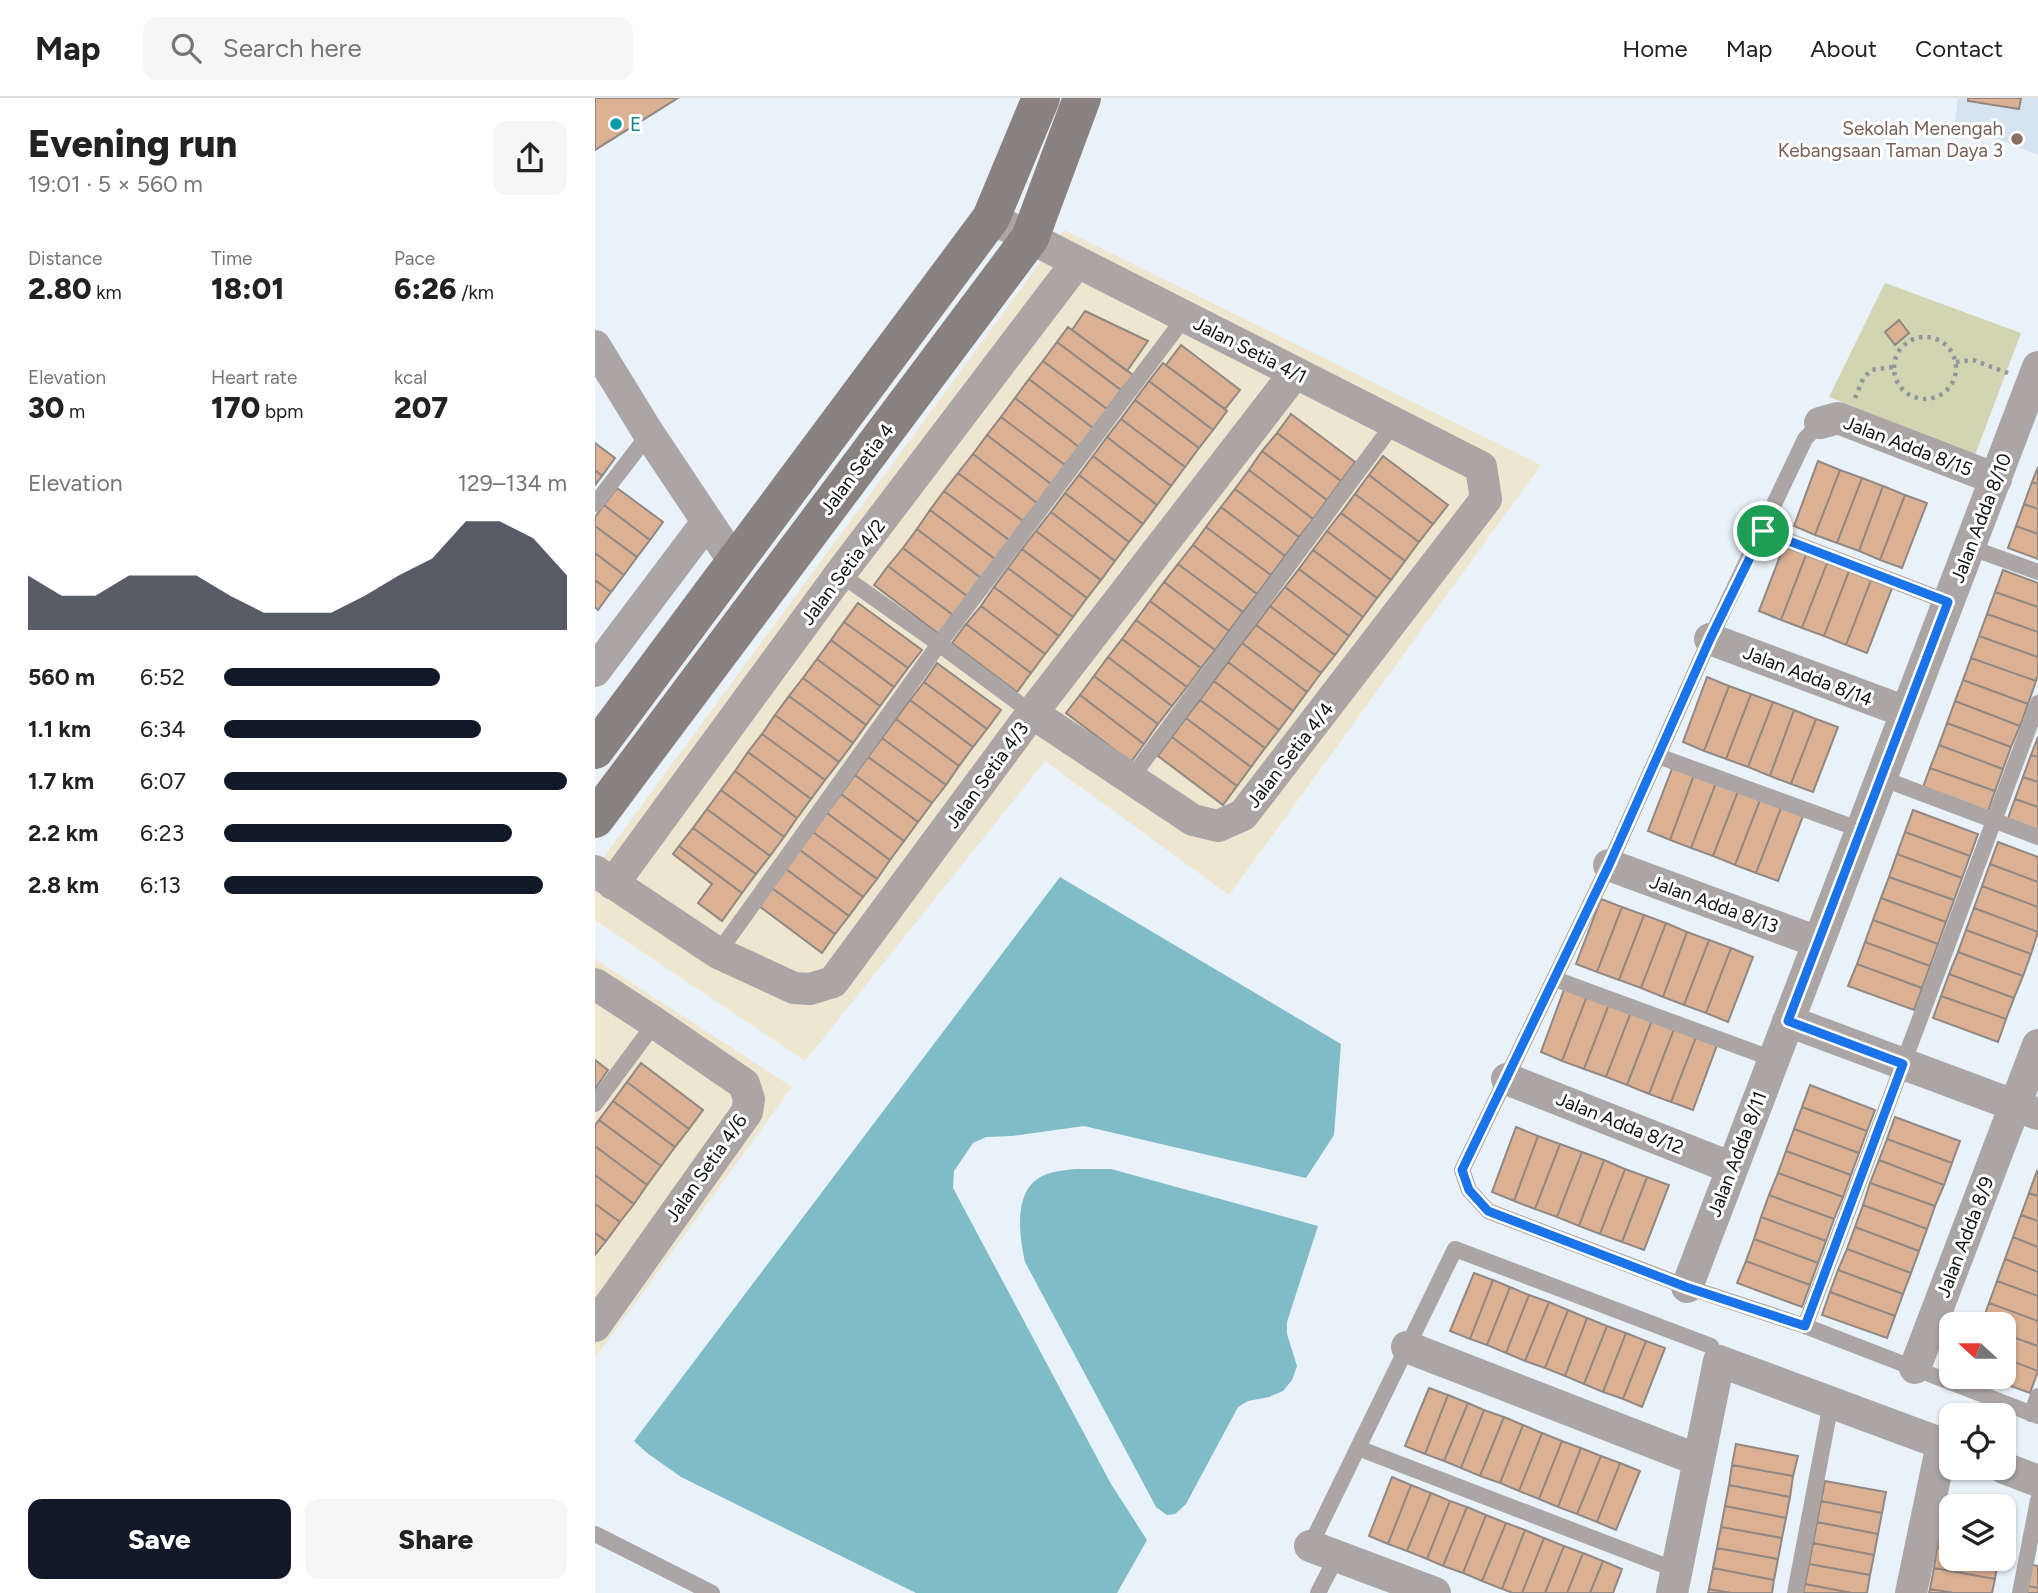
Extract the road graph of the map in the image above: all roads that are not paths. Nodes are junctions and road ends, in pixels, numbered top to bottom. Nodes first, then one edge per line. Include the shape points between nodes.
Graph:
1 (1041, 98) edge
2 (1082, 98) edge
3 (991, 218) junction
4 (1030, 238) junction
5 (1077, 262) junction
6 (1185, 317) junction
7 (595, 347) edge
8 (1295, 373) junction
9 (2035, 374) edge
10 (1833, 422) joint
11 (1394, 423) junction
12 (649, 434) junction
13 (1996, 479) junction
14 (1486, 499) joint
15 (595, 504) edge
16 (707, 522) junction
17 (1763, 531) junction
18 (1969, 547) junction
19 (735, 563) junction
20 (2038, 572) edge
21 (840, 574) junction
22 (1948, 602) junction
23 (1710, 639) junction
24 (939, 643) junction
25 (595, 671) edge
26 (2038, 703) edge
27 (1906, 712) junction
28 (1032, 713) junction
29 (595, 750) edge
30 (1658, 756) junction
31 (1132, 777) junction
32 (1881, 778) junction
33 (595, 819) edge
34 (1994, 821) junction
35 (1861, 830) junction
36 (2038, 837) edge
37 (1609, 865) junction
38 (604, 877) edge
39 (1818, 942) junction
40 (718, 953) junction
41 (1555, 979) junction
42 (595, 984) edge
43 (1788, 1021) junction
44 (655, 1023) junction
45 (2038, 1045) edge
46 (1773, 1059) junction
47 (1903, 1064) junction
48 (1507, 1079) junction
49 (595, 1104) edge
50 (2027, 1109) edge
51 (1732, 1168) junction
52 (1686, 1287) junction
53 (595, 1325) edge
54 (1805, 1326) junction
55 (1407, 1347) junction
56 (1719, 1361) junction
57 (1915, 1368) junction
58 (2038, 1396) edge
59 (1831, 1403) junction
60 (2035, 1415) edge
61 (1939, 1442) edge
62 (1358, 1448) junction
63 (1698, 1460) junction
64 (2016, 1473) edge
65 (1939, 1478) edge
66 (2038, 1481) edge
67 (2038, 1500) edge
68 (595, 1534) edge
69 (1324, 1551) junction
70 (1674, 1581) edge
71 (712, 1593) edge
72 (1318, 1593) edge
73 (1435, 1593) edge
74 (1795, 1593) edge
75 (1911, 1593) edge
76 (2020, 1593) edge

1 - 3 street
2 - 4 street, Jalan Setia 4
3 - 4 street, Jalan Setia 4/1
3 - 19 street
4 - 5 street, Jalan Setia 4/1
4 - 33 street, Jalan Setia 4
5 - 6 street, Jalan Setia 4/1
5 - 21 street, Jalan Setia 4/2
6 - 8 street, Jalan Setia 4/1
6 - 24 lane
7 - 12 street
8 - 11 street, Jalan Setia 4/1
8 - 28 street, Jalan Setia 4/3
9 - 13 street, Jalan Adda 8/10
10 - 13 street, Jalan Adda 8/15
10 - 17 lane via 1805,439
11 - 14 street, Jalan Setia 4/1 via 1481,467
11 - 31 lane
12 - 15 lane
12 - 16 street
13 - 18 street, Jalan Adda 8/10
14 - 31 street, Jalan Setia 4/4 via 1244,815 1218,826 1193,820
16 - 19 street
16 - 25 street
17 - 22 lane
17 - 23 lane
18 - 20 lane
18 - 22 street, Jalan Adda 8/10
19 - 29 street
21 - 24 lane
21 - 38 street, Jalan Setia 4/2
22 - 27 street, Jalan Adda 8/10
23 - 27 street, Jalan Adda 8/14
23 - 30 lane
24 - 28 lane
24 - 40 lane
26 - 34 lane
27 - 32 street, Jalan Adda 8/10
28 - 31 street, Jalan Setia 4/4
28 - 40 street, Jalan Setia 4/3 via 833,982 794,988
30 - 35 lane
30 - 37 lane
32 - 34 lane
32 - 35 street, Jalan Adda 8/10
34 - 36 lane
34 - 47 lane
35 - 39 street, Jalan Adda 8/10
37 - 39 street, Jalan Adda 8/13
37 - 41 lane
38 - 40 street, Jalan Setia 4/3
39 - 43 street, Jalan Adda 8/10
41 - 46 lane
41 - 48 lane
42 - 44 street, Jalan Setia 4/6
43 - 46 street, Jalan Adda 8/11
43 - 47 street
44 - 49 lane
44 - 53 street, Jalan Setia 4/6 via 744,1084 747,1112
45 - 50 street, Jalan Adda 8/9
46 - 51 street, Jalan Adda 8/11
47 - 50 street
47 - 54 lane
48 - 51 street, Jalan Adda 8/12
48 - 52 lane via 1462,1170 1469,1190 1488,1211
50 - 57 street, Jalan Adda 8/9
51 - 52 street, Jalan Adda 8/11
52 - 54 lane
54 - 57 lane
55 - 56 lane via 1455,1249 1711,1346
55 - 62 lane
55 - 63 street
56 - 59 street
56 - 63 street
57 - 60 lane
58 - 60 lane
59 - 61 street
59 - 74 lane
62 - 69 lane
62 - 70 lane
63 - 70 street
64 - 66 street
65 - 75 street
67 - 76 lane
68 - 71 lane
69 - 72 lane
69 - 73 street

